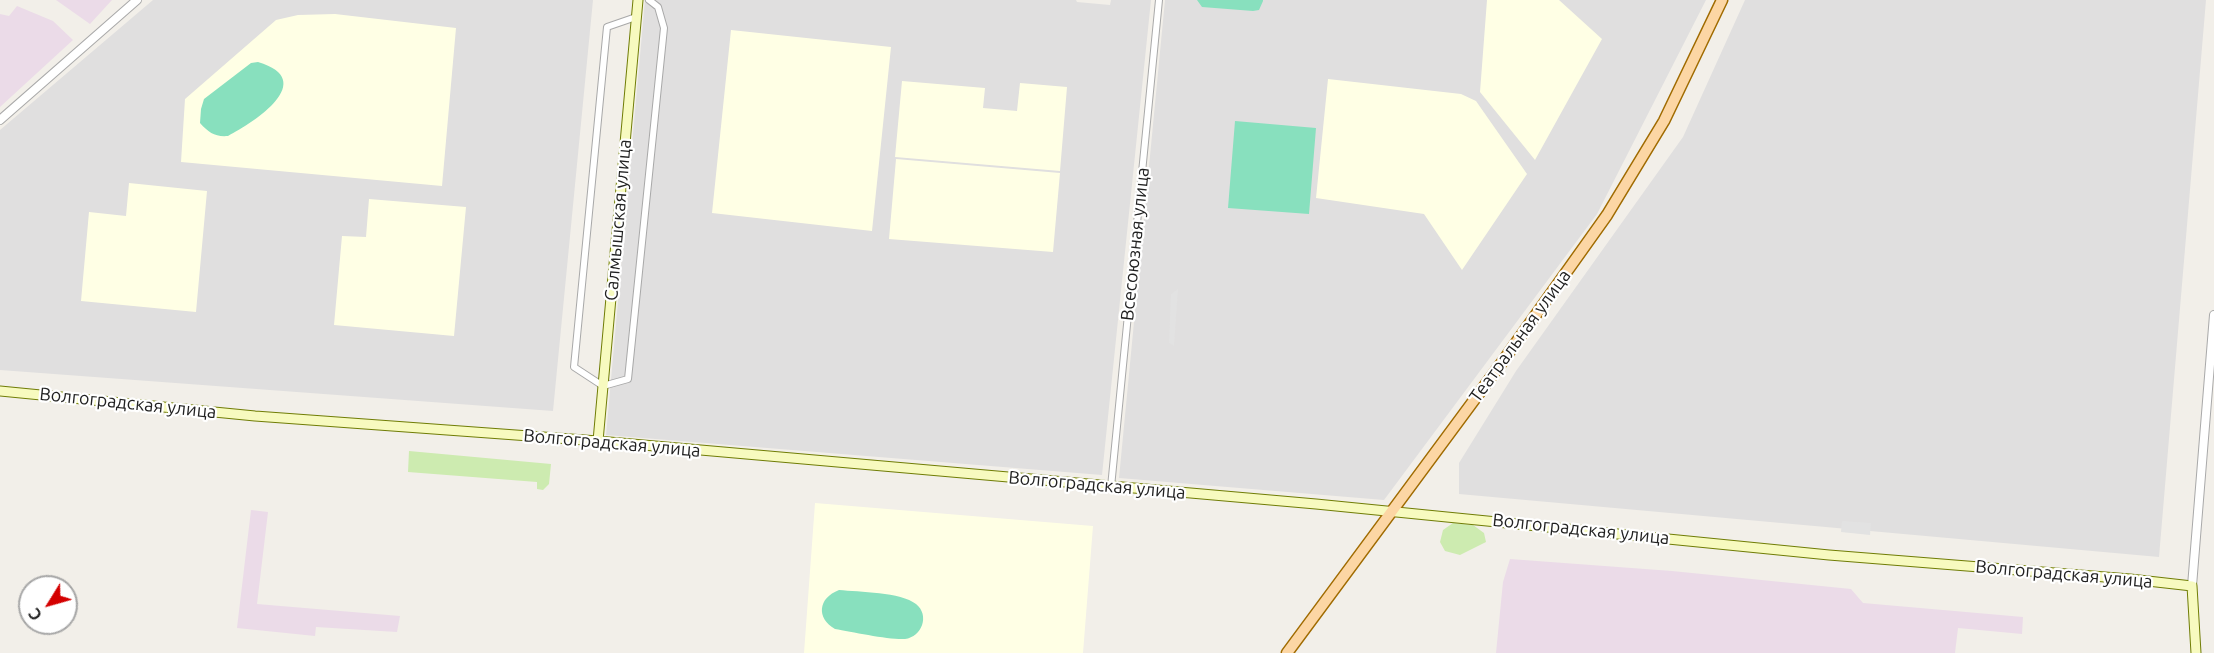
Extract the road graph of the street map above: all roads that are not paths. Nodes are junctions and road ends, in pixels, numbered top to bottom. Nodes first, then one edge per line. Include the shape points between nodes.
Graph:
1 (137, 0) edge
2 (638, 0) edge
3 (649, 0) edge
4 (1159, 0) edge
5 (1722, 0) edge
6 (636, 17) junction
7 (0, 120) edge
8 (2214, 315) edge
9 (603, 386) junction
10 (0, 392) edge
11 (598, 441) junction
12 (1111, 487) junction
13 (1392, 511) junction
14 (2193, 586) junction
15 (1287, 653) edge
16 (2196, 653) edge

1 - 7 street
2 - 6 main road, Салмышская улица
3 - 9 street via 658,7 664,28 627,379
4 - 12 street, Всесоюзная улица
5 - 13 main road, Театральная улица via 1664,121 1613,206
6 - 9 main road, Салмышская улица
6 - 9 street via 607,27 574,367
8 - 14 street
9 - 11 main road, Салмышская улица
10 - 11 main road, Волгоградская улица
11 - 12 main road, Волгоградская улица
12 - 13 main road, Волгоградская улица
13 - 14 main road, Волгоградская улица via 1829,555
13 - 15 main road, Театральная улица
14 - 16 main road

